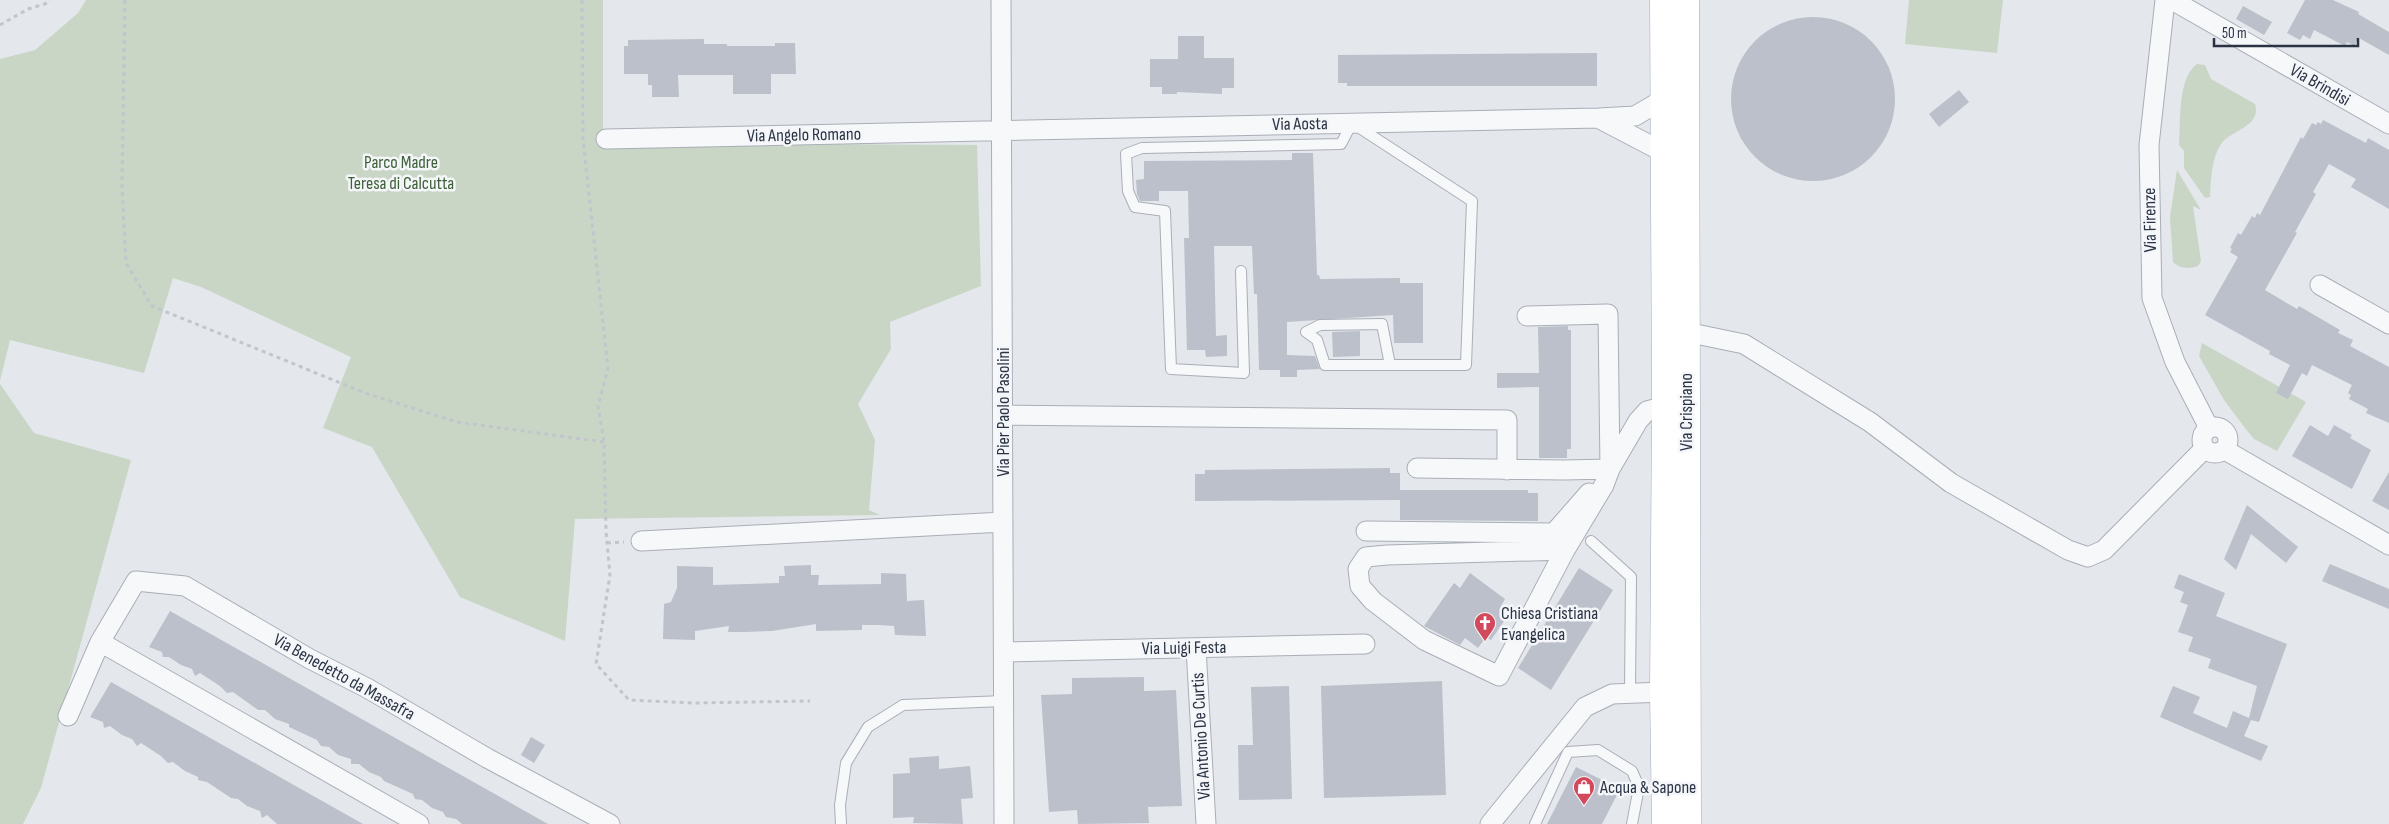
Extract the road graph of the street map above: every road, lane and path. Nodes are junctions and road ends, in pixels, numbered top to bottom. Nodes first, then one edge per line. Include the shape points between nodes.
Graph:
1 (50, 0) edge
2 (125, 0) edge
3 (582, 0) edge
4 (1001, 0) edge
5 (1664, 0) edge
6 (1685, 0) edge
7 (2166, 0) edge
8 (2172, 0) edge
9 (0, 25) edge
10 (1664, 99) junction
11 (1599, 118) junction
12 (1352, 123) junction
13 (2389, 124) edge
14 (1002, 130) junction
15 (606, 139) dead end
16 (1663, 152) junction
17 (1241, 271) dead end
18 (2320, 285) dead end
19 (1528, 316) dead end
20 (2389, 324) edge
21 (1686, 332) junction
22 (1390, 365) junction
23 (1666, 406) junction
24 (1003, 415) junction
25 (2209, 428) junction
26 (604, 442) junction
27 (2204, 449) junction
28 (2225, 450) junction
29 (1417, 468) dead end
30 (1610, 469) junction
31 (1507, 470) junction
32 (1003, 522) junction
33 (1366, 532) dead end
34 (641, 541) dead end
35 (1591, 541) dead end
36 (2389, 545) edge
37 (1565, 550) junction
38 (100, 642) junction
39 (1365, 644) dead end
40 (1196, 648) junction
41 (1004, 652) junction
42 (1664, 692) junction
43 (1630, 693) junction
44 (810, 701) dead end
45 (1004, 701) junction
46 (68, 716) dead end
47 (419, 824) edge
48 (610, 824) edge
49 (841, 824) edge
50 (1004, 824) edge
51 (1206, 824) edge
52 (1490, 824) edge
53 (1535, 824) edge
54 (1632, 824) edge
55 (1666, 824) edge
56 (1687, 824) edge

1 - 9 path
2 - 26 path via 122,185 126,263 152,306 365,393 457,422
3 - 26 path via 583,139 608,369 598,406
4 - 14 street, Via Pier Paolo Pasolini
5 - 10 main road, Via Crispiano
6 - 21 main road, Via Crispiano
7 - 25 street, Via Firenze via 2149,145 2152,298 2175,362
8 - 13 street, Via Brindisi
10 - 11 street via 1634,116
10 - 16 main road, Via Crispiano
11 - 12 street, Via Aosta
11 - 16 street
12 - 14 street, Via Aosta
12 - 17 lane via 1341,144 1142,148 1126,154 1128,191 1135,207 1165,211 1171,369 1244,373
12 - 22 lane via 1472,201 1466,365
14 - 15 street, Via Angelo Romano
14 - 24 street, Via Pier Paolo Pasolini
16 - 23 main road, Via Crispiano
18 - 20 street
19 - 30 street via 1608,314
21 - 27 street via 1744,344 1870,422 1951,483 2068,550 2088,557 2104,550
21 - 56 main road, Via Crispiano
22 - 22 lane via 1325,365 1317,340 1306,332 1320,325 1382,324
23 - 30 street, Via Crispiano via 1647,411 1638,421
23 - 42 main road, Via Crispiano
24 - 31 street via 1507,420
24 - 32 street, Via Pier Paolo Pasolini
25 - 27 street via 2201,441
25 - 28 street via 2218,427 2226,432 2229,441
26 - 44 path via 610,575 596,664 630,700
27 - 28 street via 2218,454
28 - 36 street
29 - 31 street
30 - 31 street
30 - 33 street, Via Crispiano via 1554,533
30 - 37 street, Via Crispiano via 1604,485
32 - 34 street
32 - 41 street, Via Pier Paolo Pasolini
35 - 43 lane via 1631,577
37 - 37 street, Via Crispiano via 1366,557 1358,569 1360,586 1424,640 1499,676
38 - 46 street, Via Benedetto da Massafra
38 - 47 street
38 - 48 street, Via Benedetto da Massafra via 136,581 185,586 310,659
39 - 40 street, Via Luigi Festa
40 - 41 street, Via Luigi Festa
40 - 51 street, Via Antonio De Curtis
41 - 45 street, Via Pier Paolo Pasolini
42 - 43 street
42 - 55 main road, Via Crispiano
43 - 52 street via 1612,694 1585,707
45 - 49 lane via 903,705 868,727 846,763 840,804
45 - 50 street, Via Pier Paolo Pasolini
53 - 54 lane via 1568,752 1598,750 1632,771 1639,787

